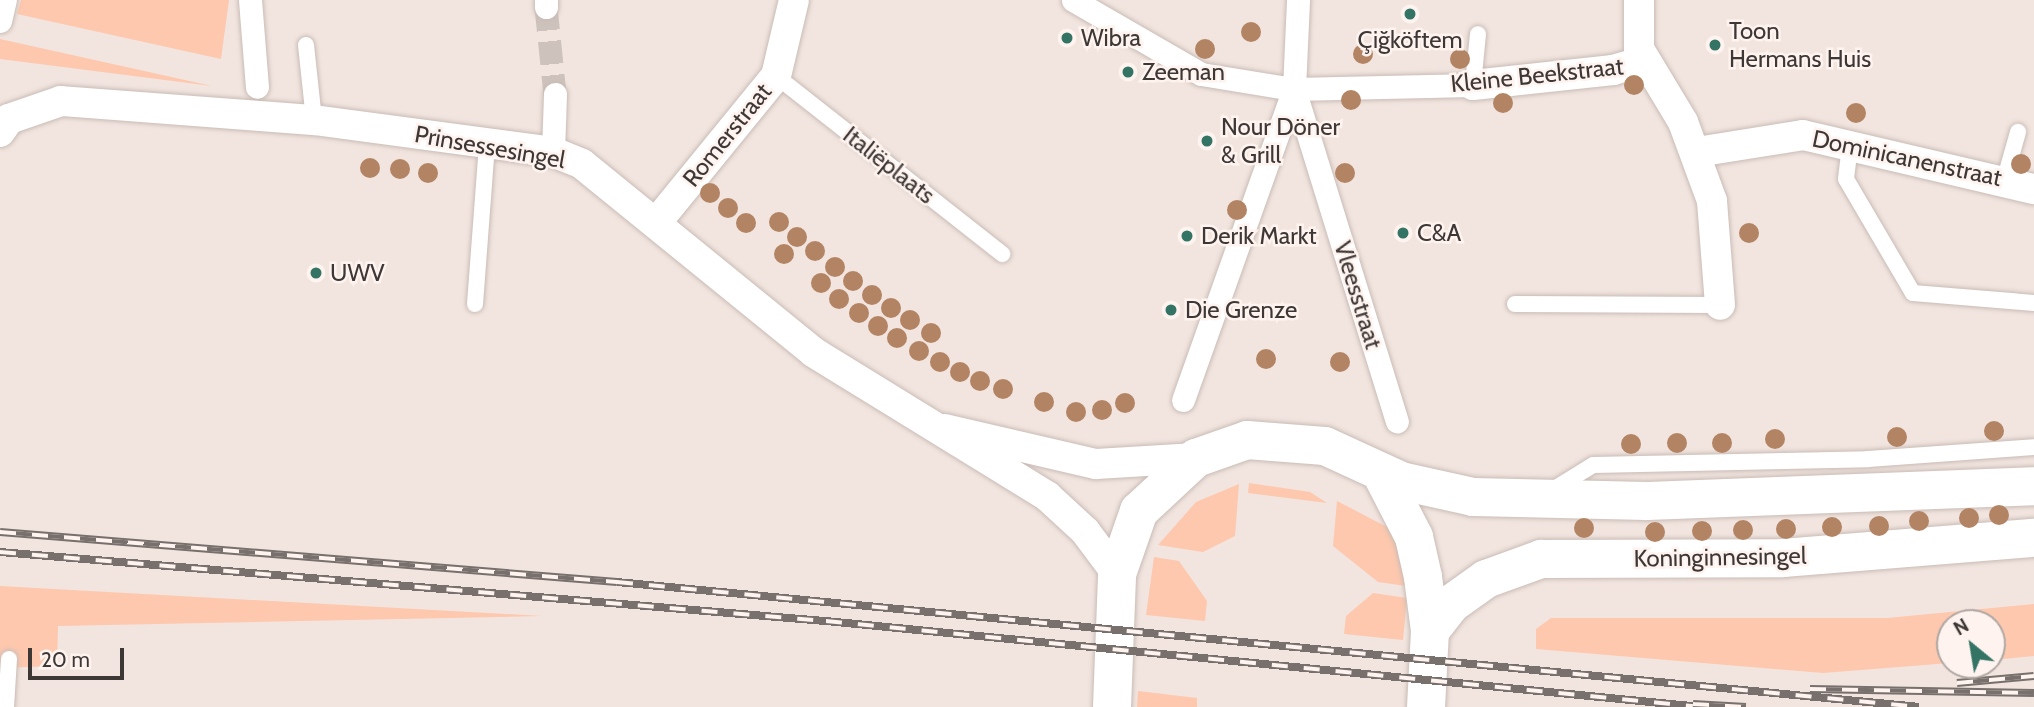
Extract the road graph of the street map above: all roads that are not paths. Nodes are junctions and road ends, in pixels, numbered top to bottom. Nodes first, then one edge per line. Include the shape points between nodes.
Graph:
1 (5, 0) edge
2 (250, 0) edge
3 (794, 0) edge
4 (1073, 0) edge
5 (1298, 0) edge
6 (1639, 0) edge
7 (0, 21) edge
8 (1478, 34) dead end
9 (306, 45) dead end
10 (1645, 61) junction
11 (776, 76) junction
12 (1473, 85) junction
13 (257, 86) dead end
14 (1294, 89) junction
15 (555, 94) tunnel mouth
16 (314, 120) junction
17 (0, 132) edge
18 (2018, 132) dead end
19 (487, 143) junction
20 (1850, 146) junction
21 (554, 152) junction
22 (1697, 152) junction
23 (2005, 178) junction
24 (2034, 189) edge
25 (656, 223) junction
26 (1002, 254) dead end
27 (2034, 303) edge
28 (475, 304) dead end
29 (1515, 304) dead end
30 (1720, 305) joint
31 (1183, 400) dead end
32 (1397, 421) dead end
33 (945, 429) junction
34 (2034, 447) edge
35 (1196, 458) junction
36 (1381, 473) junction
37 (2023, 485) edge
38 (1539, 499) junction
39 (2034, 538) edge
40 (1117, 574) junction
41 (1430, 631) junction
42 (9, 659) dead end
43 (1111, 706) edge
44 (6, 707) edge
45 (1426, 707) edge

1 - 7 street
2 - 13 street
3 - 11 street, Romerstraat
4 - 14 street, Kleine Beekstraat via 1201,74
5 - 14 street, Vleesstraat
6 - 10 street via 1635,32
8 - 12 lane
9 - 16 lane via 316,94
10 - 12 street, Kleine Beekstraat via 1613,70
10 - 22 street, Kleine Beekstraat
11 - 25 street, Romerstraat
11 - 26 lane, Italiëplaats
12 - 14 street, Kleine Beekstraat
14 - 31 street, Vleesstraat
14 - 32 street, Vleesstraat
15 - 21 street
16 - 17 street, Prinsessesingel via 61,101 9,119
16 - 19 street, Prinsessesingel
18 - 23 lane
19 - 21 street, Prinsessesingel
19 - 28 lane
20 - 22 street, Dominicanenstraat via 1801,125
20 - 23 street, Dominicanenstraat
20 - 27 lane via 1846,180 1913,293
21 - 25 street, Prinsessesingel via 582,164
22 - 30 street, Kleine Beekstraat via 1712,201
23 - 24 street, Dominicanenstraat
25 - 33 street, Prinsessesingel via 813,352
29 - 30 lane
33 - 35 street, Prinsessesingel via 1096,464
33 - 40 street, Prinsessesingel via 967,452 1073,519
34 - 38 lane via 1868,459 1593,466
35 - 36 main road via 1247,440 1292,440 1340,451
35 - 40 main road via 1144,503
36 - 38 main road via 1449,494
36 - 41 main road via 1414,537
37 - 38 main road via 1647,501
39 - 41 main road, Koninginnesingel via 1783,558 1541,559 1486,579 1451,604
40 - 43 main road
41 - 45 main road
42 - 44 lane

